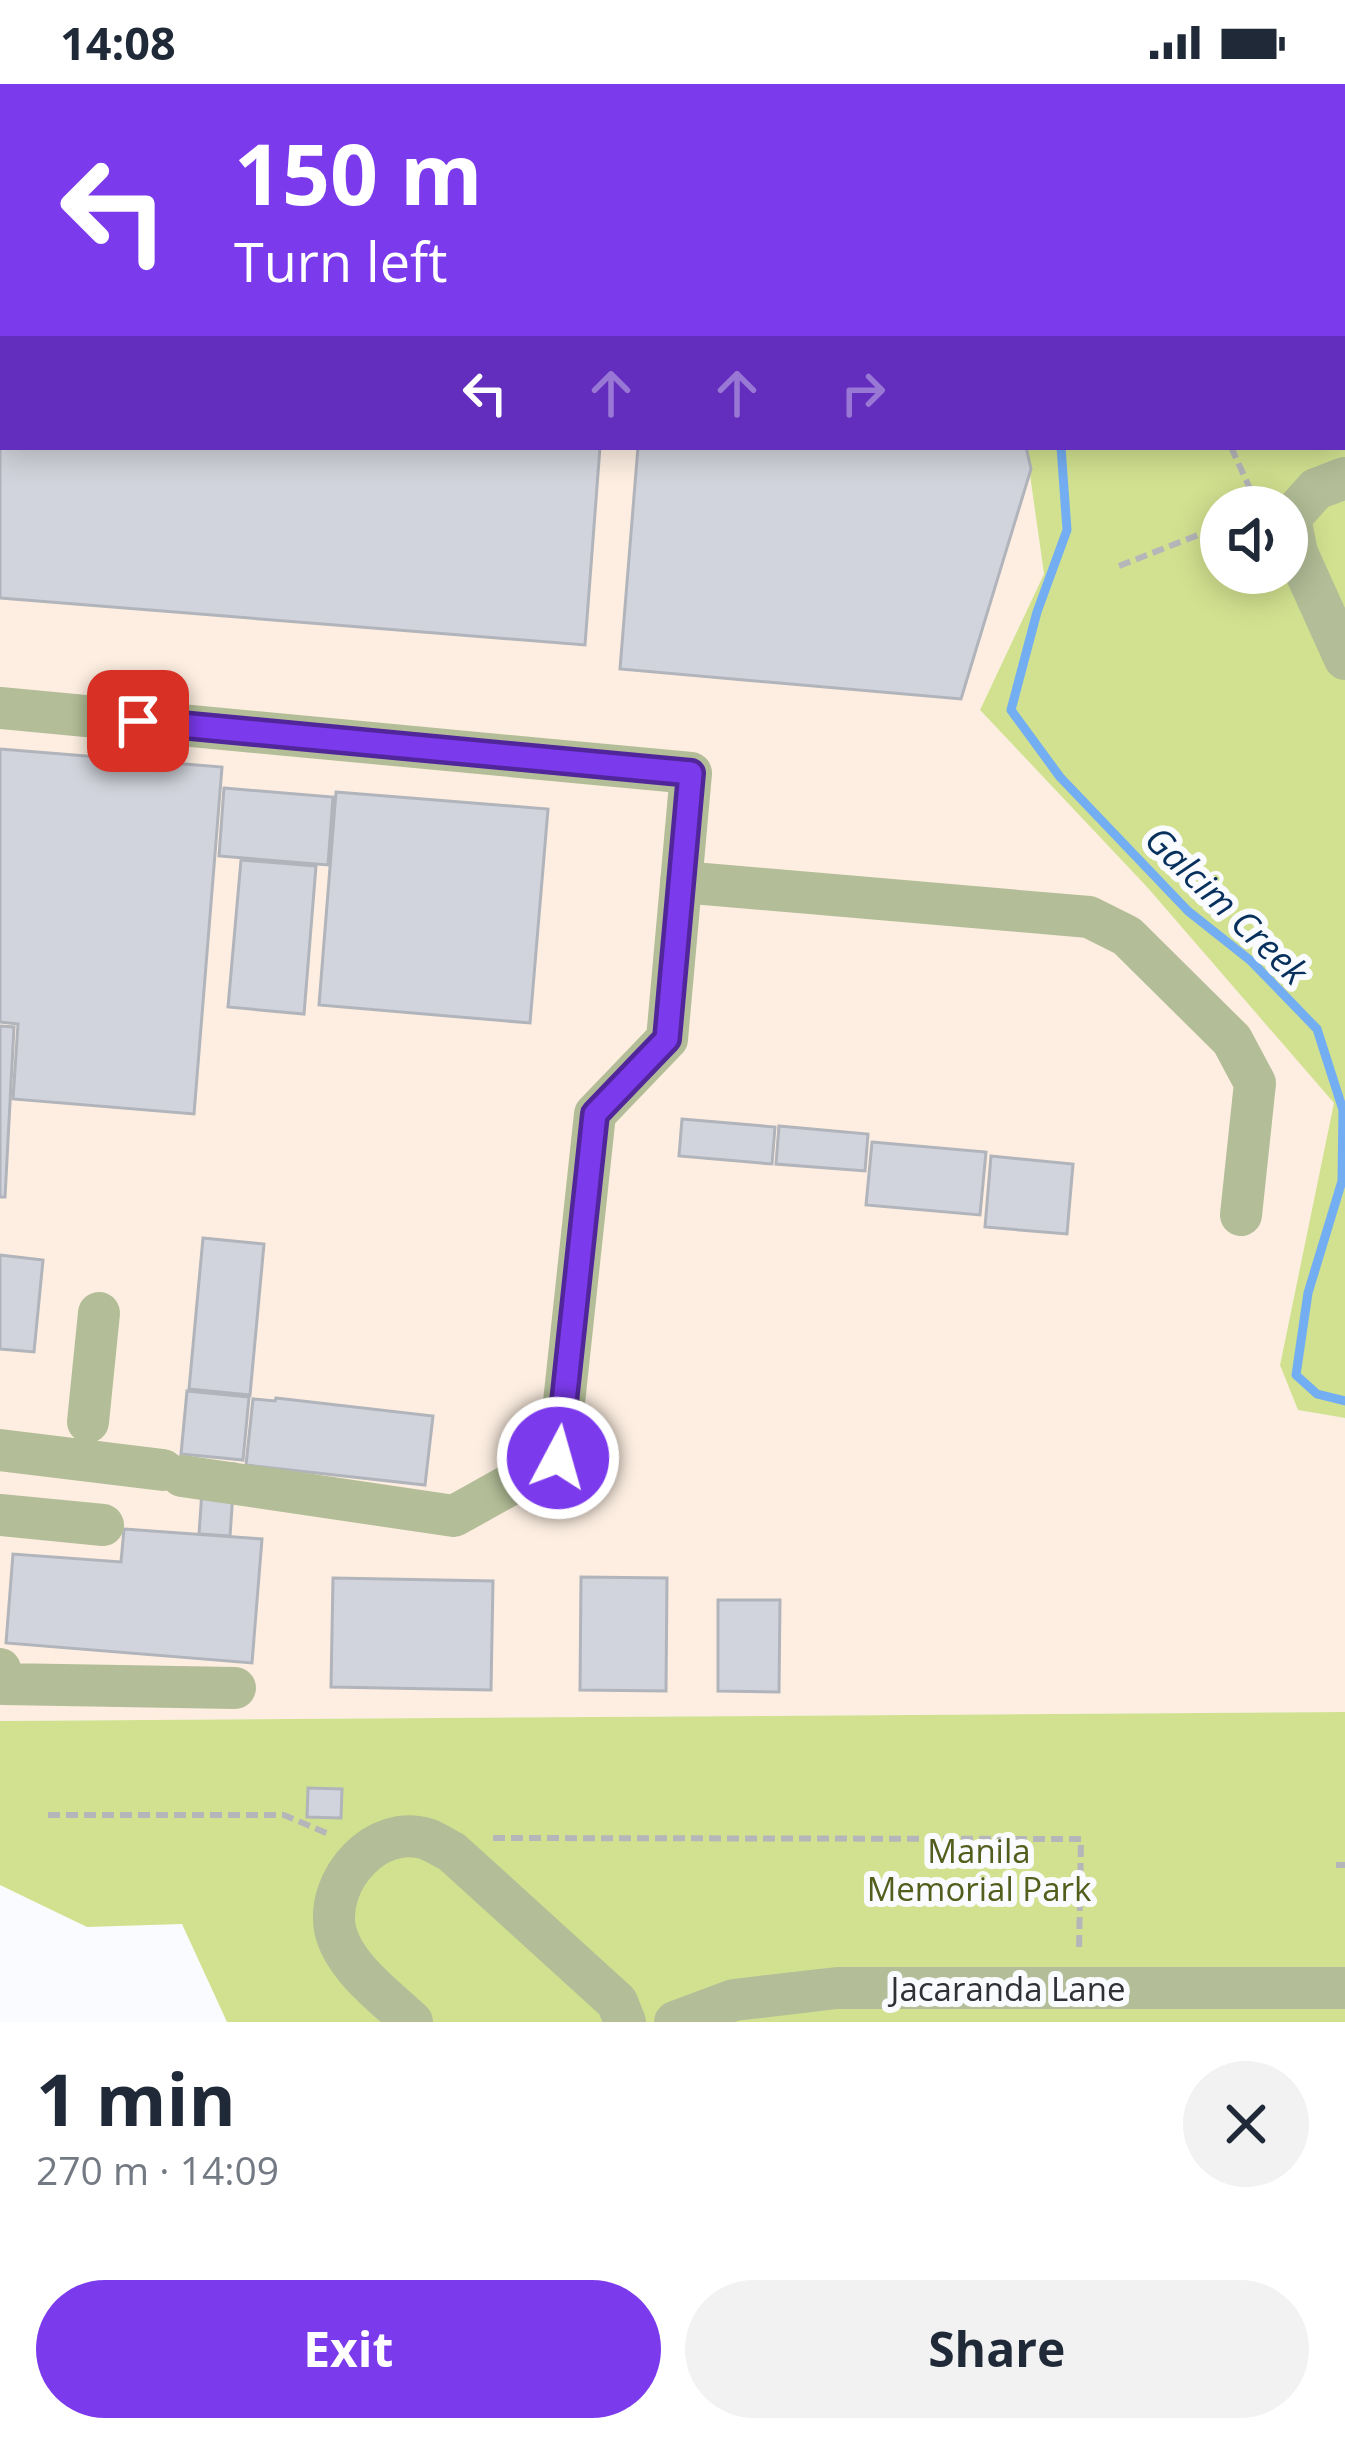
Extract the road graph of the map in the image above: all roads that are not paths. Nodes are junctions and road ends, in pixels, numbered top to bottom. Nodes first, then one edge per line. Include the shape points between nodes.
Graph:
1 (1345, 478) edge
2 (1308, 494) edge
3 (1308, 576) edge
4 (1345, 659) edge
5 (0, 708) edge
6 (681, 882) junction
7 (1241, 1215) dead end
8 (99, 1313) dead end
9 (88, 1422) dead end
10 (0, 1450) edge
11 (0, 1515) edge
12 (103, 1525) dead end
13 (0, 1669) edge
14 (235, 1688) dead end
15 (1345, 1988) edge
16 (1078, 2006) edge
17 (412, 2022) edge
18 (625, 2022) edge
19 (675, 2022) edge

1 - 2 street
3 - 4 street
5 - 6 street via 691,773
6 - 7 street via 1089,916 1127,936 1232,1040 1255,1083
6 - 10 street via 667,1039 595,1114 558,1458 454,1516
8 - 9 street
11 - 12 street
13 - 14 street via 4,1684
15 - 16 street, Jacaranda Lane
16 - 19 street, Jacaranda Lane via 837,1988 734,2000
17 - 18 street via 354,1966 335,1929 338,1892 357,1857 387,1842 423,1838 452,1852 616,2002

